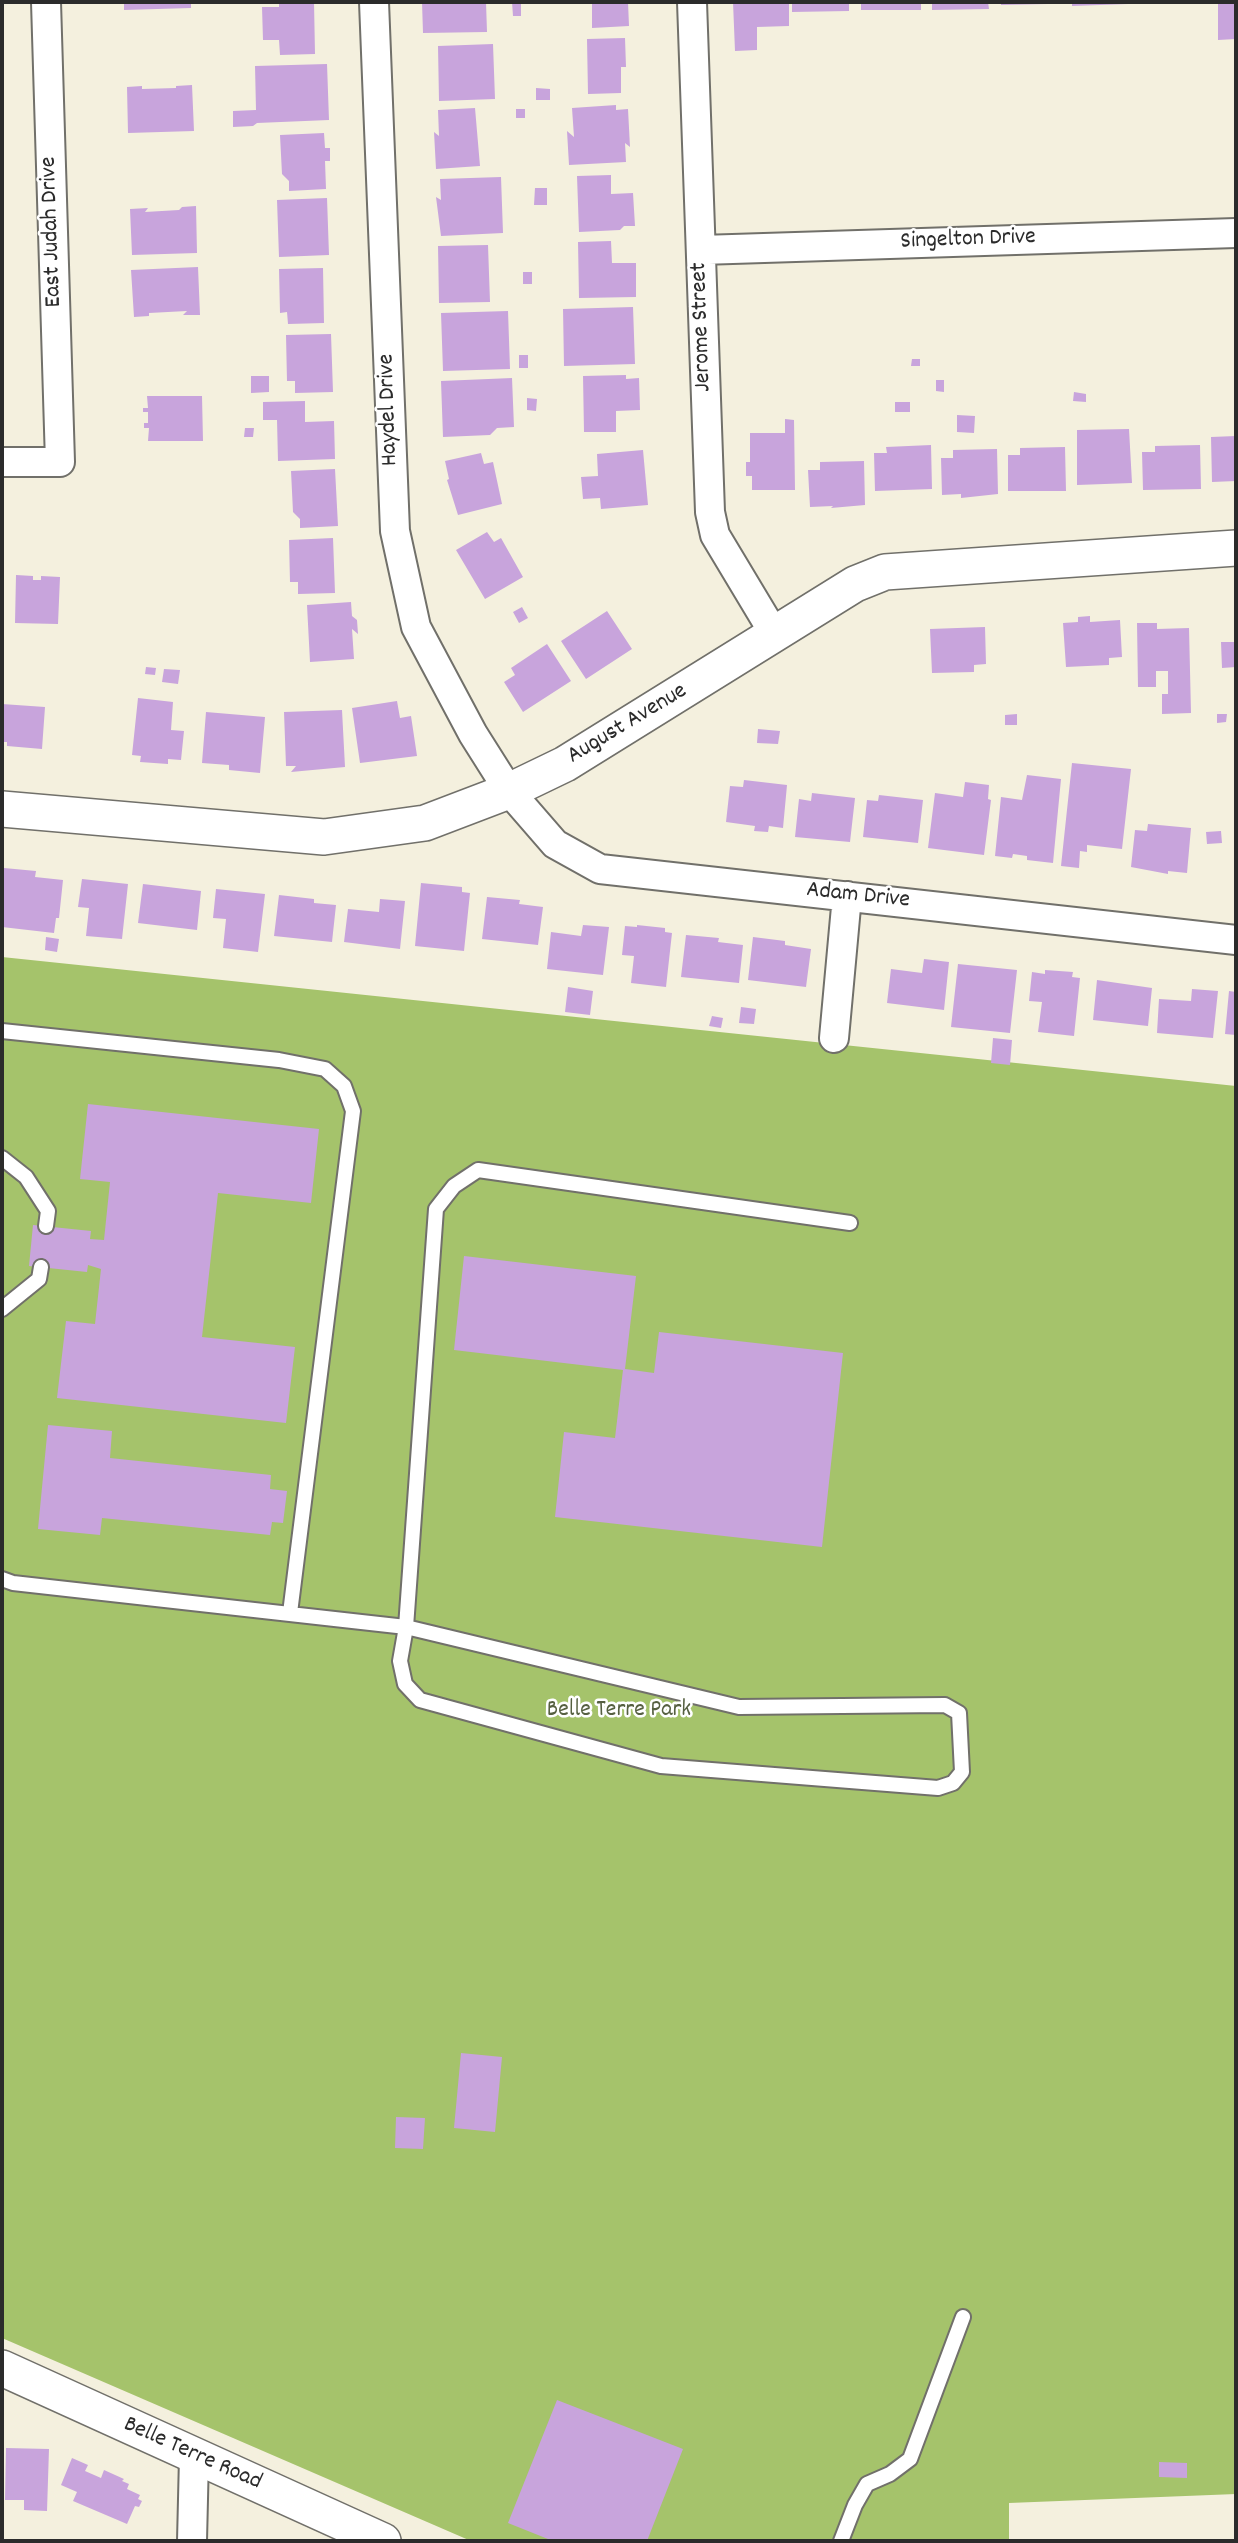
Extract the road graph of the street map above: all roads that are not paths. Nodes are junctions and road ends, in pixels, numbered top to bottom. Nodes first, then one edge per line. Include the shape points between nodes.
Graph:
1 (46, 2) edge
2 (374, 2) edge
3 (692, 2) edge
4 (1236, 233) edge
5 (701, 250) junction
6 (2, 462) edge
7 (1236, 548) edge
8 (775, 635) junction
9 (509, 791) junction
10 (2, 809) edge
11 (847, 896) junction
12 (1236, 940) edge
13 (2, 1031) edge
14 (834, 1038) dead end
15 (2, 1158) edge
16 (850, 1223) dead end
17 (46, 1226) dead end
18 (41, 1267) dead end
19 (2, 1309) edge
20 (2, 1579) edge
21 (290, 1613) junction
22 (406, 1628) junction
23 (963, 2317) dead end
24 (2, 2368) edge
25 (194, 2457) junction
26 (192, 2541) edge
27 (383, 2541) edge
28 (841, 2541) edge

1 - 6 street, East Judah Drive via 60,463
2 - 9 street, Haydel Drive via 395,531 416,626 472,734
3 - 5 street, Jerome Street
4 - 5 street, Singelton Drive
5 - 8 street, Jerome Street via 710,512 715,535
7 - 8 street, August Avenue via 885,572 855,584
8 - 9 street, August Avenue via 565,764
9 - 10 street, August Avenue via 425,823 324,837
9 - 11 street, Adam Drive via 555,844 600,869
11 - 12 street, Adam Drive
11 - 14 street
13 - 21 lane via 279,1060 325,1069 344,1086 353,1111
15 - 17 lane via 26,1177 48,1211
16 - 22 lane via 478,1170 454,1186 436,1209
18 - 19 lane via 39,1279
20 - 21 lane
21 - 22 lane
22 - 22 lane via 739,1707 945,1705 959,1713 961,1772 953,1783 938,1788 661,1766 420,1700 405,1684 400,1661
23 - 28 lane via 910,2459 867,2484
24 - 25 street, Belle Terre Road
25 - 26 street
25 - 27 street, Belle Terre Road

